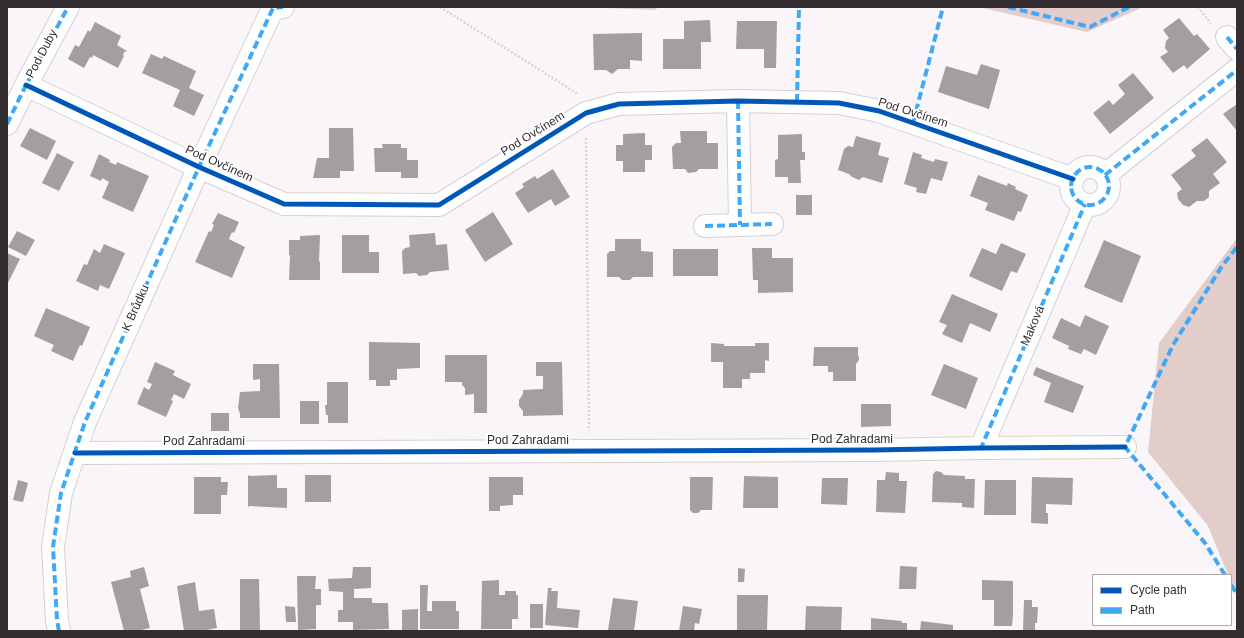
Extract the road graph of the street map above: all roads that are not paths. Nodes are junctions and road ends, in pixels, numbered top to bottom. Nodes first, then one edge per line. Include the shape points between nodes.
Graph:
1 (68, 7) edge
2 (276, 7) edge
3 (1237, 70) edge
4 (26, 85) junction
5 (738, 101) junction
6 (7, 124) edge
7 (199, 167) junction
8 (1105, 175) junction
9 (1073, 179) junction
10 (1085, 204) junction
11 (772, 224) dead end
12 (740, 225) junction
13 (705, 226) dead end
14 (1125, 447) dead end
15 (981, 448) junction
16 (75, 453) junction
17 (59, 631) edge

1 - 4 street, Pod Duby
2 - 7 street, K Brůdku
3 - 8 street
4 - 6 street, Pod Duby
4 - 7 street, Pod Ovčínem
5 - 7 street, Pod Ovčínem via 619,104 586,113 439,205 284,204
5 - 9 street, Pod Ovčínem via 838,103 879,112
5 - 12 street
7 - 16 street, K Brůdku via 85,422
8 - 9 street via 1097,168 1086,168
8 - 10 street via 1109,184 1107,195 1100,202
9 - 10 street via 1073,194
10 - 15 street, Maková
11 - 12 street
12 - 13 street
14 - 15 street, Pod Zahradami
15 - 16 street, Pod Zahradami
16 - 17 street, K Brůdku via 61,493 53,547

